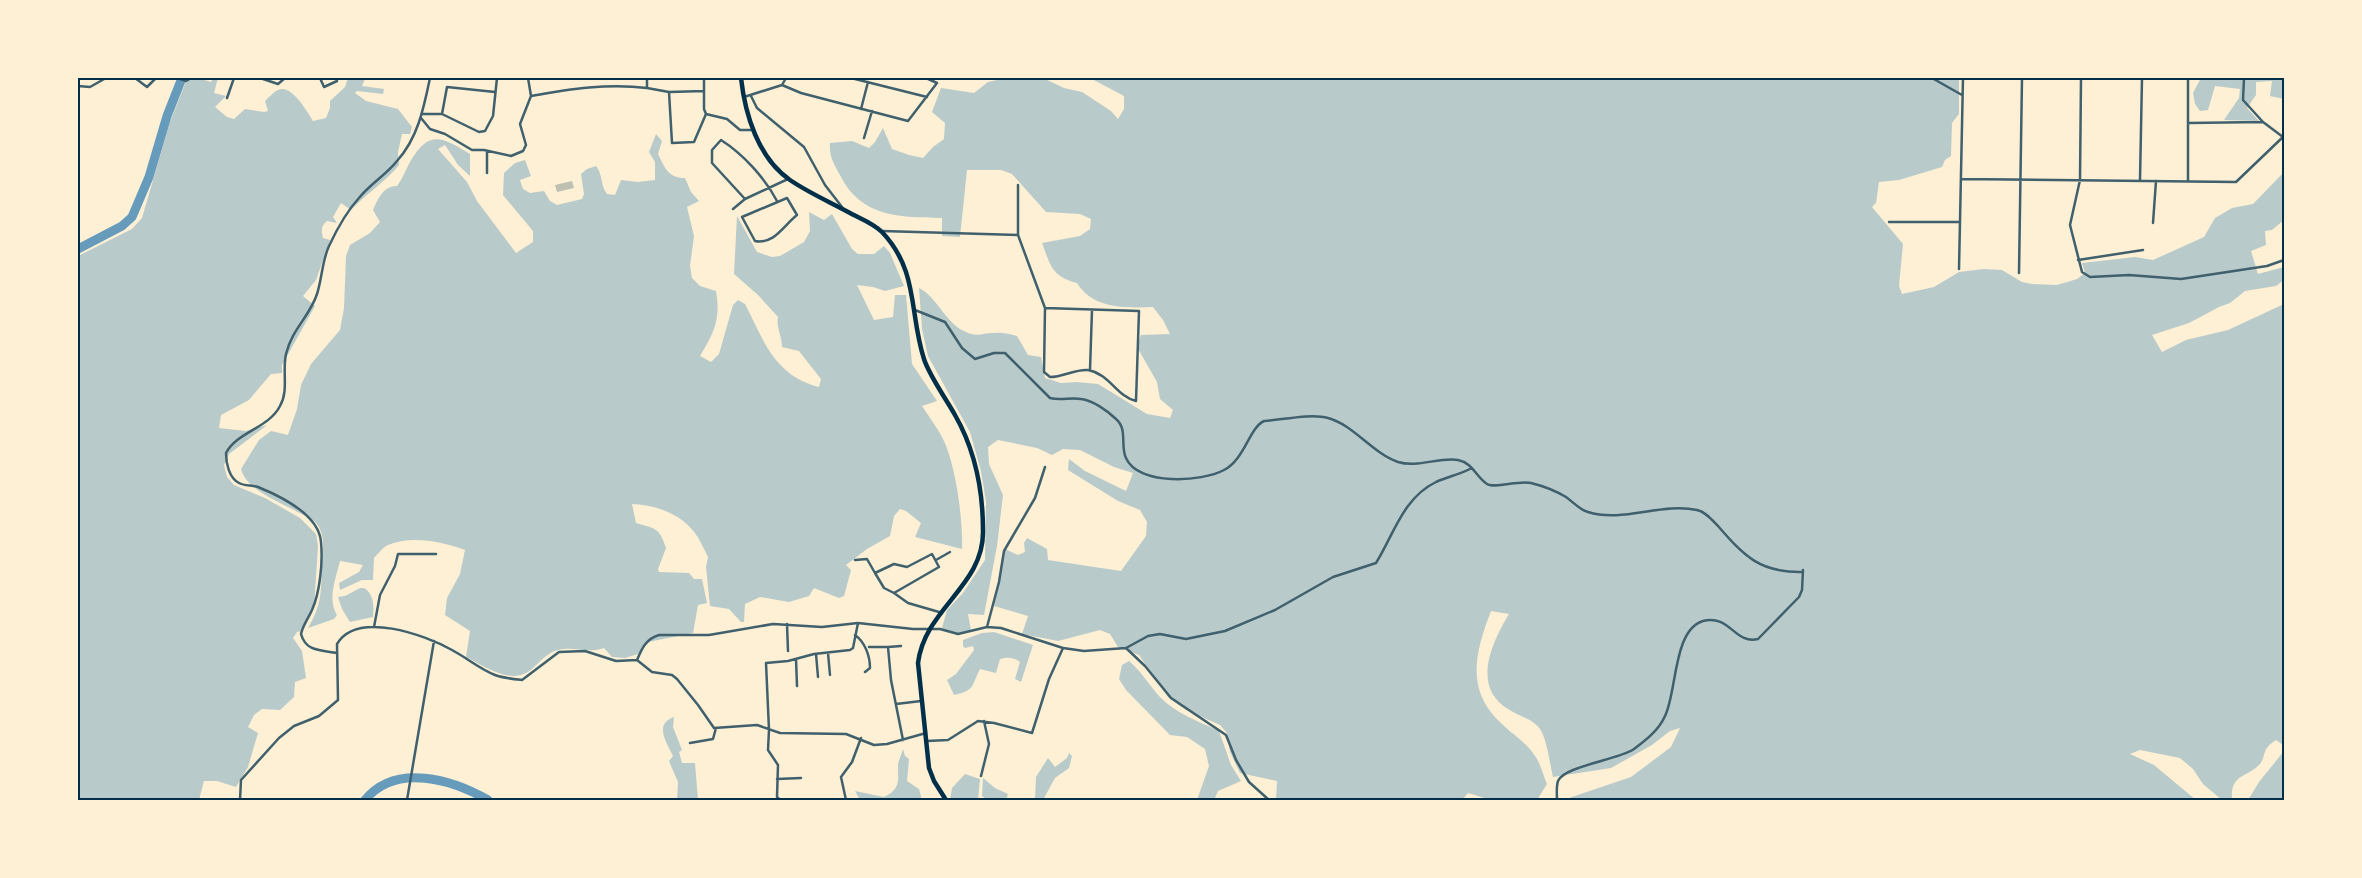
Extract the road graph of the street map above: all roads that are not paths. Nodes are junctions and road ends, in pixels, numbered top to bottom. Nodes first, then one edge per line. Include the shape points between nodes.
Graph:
1 (106, 78) edge
2 (135, 78) edge
3 (156, 78) edge
4 (177, 78) edge
5 (191, 78) edge
6 (234, 78) edge
7 (260, 78) edge
8 (285, 78) edge
9 (320, 78) edge
10 (393, 78) edge
11 (404, 78) edge
12 (430, 78) edge
13 (496, 78) edge
14 (528, 78) edge
15 (647, 78) edge
16 (704, 78) edge
17 (741, 78) edge
18 (786, 78) edge
19 (851, 78) edge
20 (926, 78) edge
21 (1932, 78) edge
22 (1963, 78) edge
23 (2022, 78) edge
24 (2081, 78) edge
25 (2142, 78) edge
26 (2188, 78) edge
27 (2244, 78) edge
28 (338, 81) dead end
29 (868, 82) junction
30 (782, 85) junction
31 (78, 86) edge
32 (647, 88) junction
33 (704, 91) junction
34 (495, 92) junction
35 (669, 92) junction
36 (1962, 95) junction
37 (531, 96) junction
38 (751, 96) junction
39 (743, 97) junction
40 (926, 97) junction
41 (227, 98) dead end
42 (861, 109) junction
43 (872, 112) junction
44 (442, 114) junction
45 (706, 114) junction
46 (422, 116) junction
47 (2263, 122) junction
48 (2188, 123) junction
49 (753, 130) junction
50 (2284, 137) edge
51 (864, 138) dead end
52 (487, 151) junction
53 (487, 173) dead end
54 (788, 179) junction
55 (1961, 179) junction
56 (2020, 179) junction
57 (2080, 180) junction
58 (2140, 180) junction
59 (2156, 181) junction
60 (2188, 181) junction
61 (1018, 185) dead end
62 (770, 188) junction
63 (745, 199) junction
64 (777, 201) junction
65 (733, 209) dead end
66 (843, 209) junction
67 (1889, 222) dead end
68 (1960, 222) junction
69 (2153, 224) dead end
70 (881, 231) junction
71 (1018, 235) junction
72 (2143, 250) dead end
73 (2078, 260) junction
74 (2284, 260) edge
75 (1959, 269) dead end
76 (2019, 273) dead end
77 (1045, 308) junction
78 (914, 310) junction
79 (1092, 310) junction
80 (1090, 370) junction
81 (1045, 468) dead end
82 (1472, 468) junction
83 (950, 552) dead end
84 (436, 554) dead end
85 (855, 560) dead end
86 (936, 560) junction
87 (875, 573) junction
88 (894, 593) junction
89 (939, 612) junction
90 (858, 623) junction
91 (787, 624) junction
92 (374, 627) junction
93 (987, 627) junction
94 (929, 628) junction
95 (855, 635) junction
96 (434, 641) junction
97 (901, 646) dead end
98 (869, 647) dead end
99 (888, 647) junction
100 (1063, 648) junction
101 (1126, 648) junction
102 (788, 651) dead end
103 (337, 653) junction
104 (828, 653) junction
105 (816, 654) junction
106 (796, 659) junction
107 (637, 660) junction
108 (865, 672) dead end
109 (830, 675) dead end
110 (818, 677) dead end
111 (797, 686) dead end
112 (922, 701) junction
113 (896, 704) junction
114 (984, 721) junction
115 (716, 728) junction
116 (769, 730) junction
117 (926, 733) junction
118 (861, 738) junction
119 (903, 740) junction
120 (927, 741) junction
121 (690, 743) dead end
122 (982, 776) dead end
123 (801, 778) dead end
124 (777, 780) junction
125 (240, 800) edge
126 (406, 800) edge
127 (780, 800) edge
128 (844, 800) edge
129 (946, 800) edge
130 (1269, 800) edge
131 (1556, 800) edge

1 - 31 street via 90,87
2 - 3 street via 147,87
4 - 5 street
6 - 41 street
7 - 8 street via 278,84
9 - 28 street via 324,87
10 - 11 street
12 - 46 street
13 - 34 street
14 - 37 street
15 - 32 street
16 - 33 street
17 - 39 main road
18 - 30 street
19 - 29 street
20 - 40 street via 937,83
21 - 36 street
22 - 36 street
23 - 56 street
24 - 57 street
25 - 58 street
26 - 48 street
27 - 47 street via 2243,100
29 - 40 street
29 - 42 street
30 - 38 street
30 - 42 street
32 - 35 street
32 - 37 street via 576,88
33 - 35 street
33 - 45 street
34 - 44 street via 447,87
34 - 44 street via 493,116 485,131 479,132
35 - 45 street via 672,143 694,142
36 - 55 street
37 - 52 street via 520,124 526,145 523,151 510,156
38 - 39 street
38 - 66 street via 756,108 804,147
39 - 49 main road
40 - 43 street via 908,121
42 - 43 street
43 - 51 street
44 - 46 street
45 - 49 street via 727,118 740,130
46 - 52 street via 430,129 472,150
46 - 103 street via 398,161 359,197 328,249 318,294 294,333 286,353 285,388 280,407 257,428 233,443 226,453 230,474 238,483 257,487 300,510 318,532 321,541 319,579 314,605 301,634 305,645 313,650
47 - 48 street
47 - 50 street
48 - 60 street
49 - 54 main road via 770,159
50 - 60 street via 2236,182
52 - 53 street
54 - 62 street
54 - 66 main road
55 - 56 street
55 - 68 street
56 - 57 street
56 - 76 street
57 - 58 street
57 - 73 street via 2070,225
58 - 59 street
59 - 60 street
59 - 69 street
61 - 71 street
62 - 63 street
62 - 63 street via 732,147 721,140 712,150 712,163
62 - 64 street
63 - 65 street
64 - 64 street via 742,217 755,241 774,238 797,215 787,198
66 - 70 main road
67 - 68 street
68 - 75 street
70 - 71 street
70 - 78 main road via 906,269
71 - 77 street
72 - 73 street
73 - 74 street via 2082,272 2090,276 2173,279 2267,266
77 - 79 street
77 - 80 street via 1044,372 1050,378
78 - 82 street via 945,322 962,348 975,359 1005,353 1050,398 1083,399 1109,413 1123,430 1128,462 1136,470 1154,476 1189,479 1210,476 1234,462 1258,424 1321,417 1336,421 1389,458 1400,462 1458,460
78 - 89 main road via 924,361 972,450 982,511 982,550 967,581
79 - 80 street
79 - 80 street via 1140,311 1136,401 1121,395 1108,378
81 - 93 street via 1035,498 1004,551
82 - 101 street via 1421,492 1402,514 1376,563 1371,566 1333,577 1275,610 1225,631 1186,639 1160,634 1148,636
82 - 131 street via 1486,484 1530,482 1564,496 1589,513 1696,510 1710,518 1749,559 1775,570 1803,571 1799,597 1758,639 1745,640 1717,620 1697,623 1682,645 1670,704 1660,725 1624,755 1562,776 1558,781
83 - 86 street
84 - 92 street via 398,554 380,595
85 - 87 street via 867,559
86 - 87 street via 932,554 907,567 894,564
86 - 88 street via 939,567
87 - 88 street via 884,588
88 - 89 street via 908,603
89 - 94 main road
90 - 91 street via 822,627
90 - 94 street
90 - 95 street
91 - 102 street
91 - 107 street via 709,635 659,635 644,645
92 - 96 street via 416,634
92 - 103 street via 348,631 337,644
93 - 94 street via 958,634
93 - 100 street via 1001,628
94 - 112 main road via 918,663
95 - 104 street via 850,650
95 - 108 street via 864,641 870,662 870,668
96 - 107 street via 495,675 522,680 559,652 585,651 616,661
96 - 126 street
97 - 99 street
98 - 99 street
99 - 113 street
100 - 101 street
100 - 114 street via 1032,733
101 - 130 street via 1171,698 1226,735 1249,782
103 - 125 street via 338,700 319,716 294,726 279,738 241,780
104 - 105 street
104 - 109 street
105 - 106 street
105 - 110 street
106 - 111 street
106 - 116 street via 766,663
107 - 115 street via 652,672 672,675 677,679
112 - 113 street
112 - 117 main road
113 - 119 street
114 - 120 street via 964,728 948,740
114 - 122 street via 989,744
115 - 116 street via 757,725
115 - 121 street via 713,739
116 - 118 street via 793,734 846,734
116 - 124 street via 768,750 778,765
117 - 119 street
117 - 120 main road
118 - 119 street via 874,745
118 - 128 street via 852,762 841,777
120 - 129 main road via 929,768
123 - 124 street
124 - 127 street

